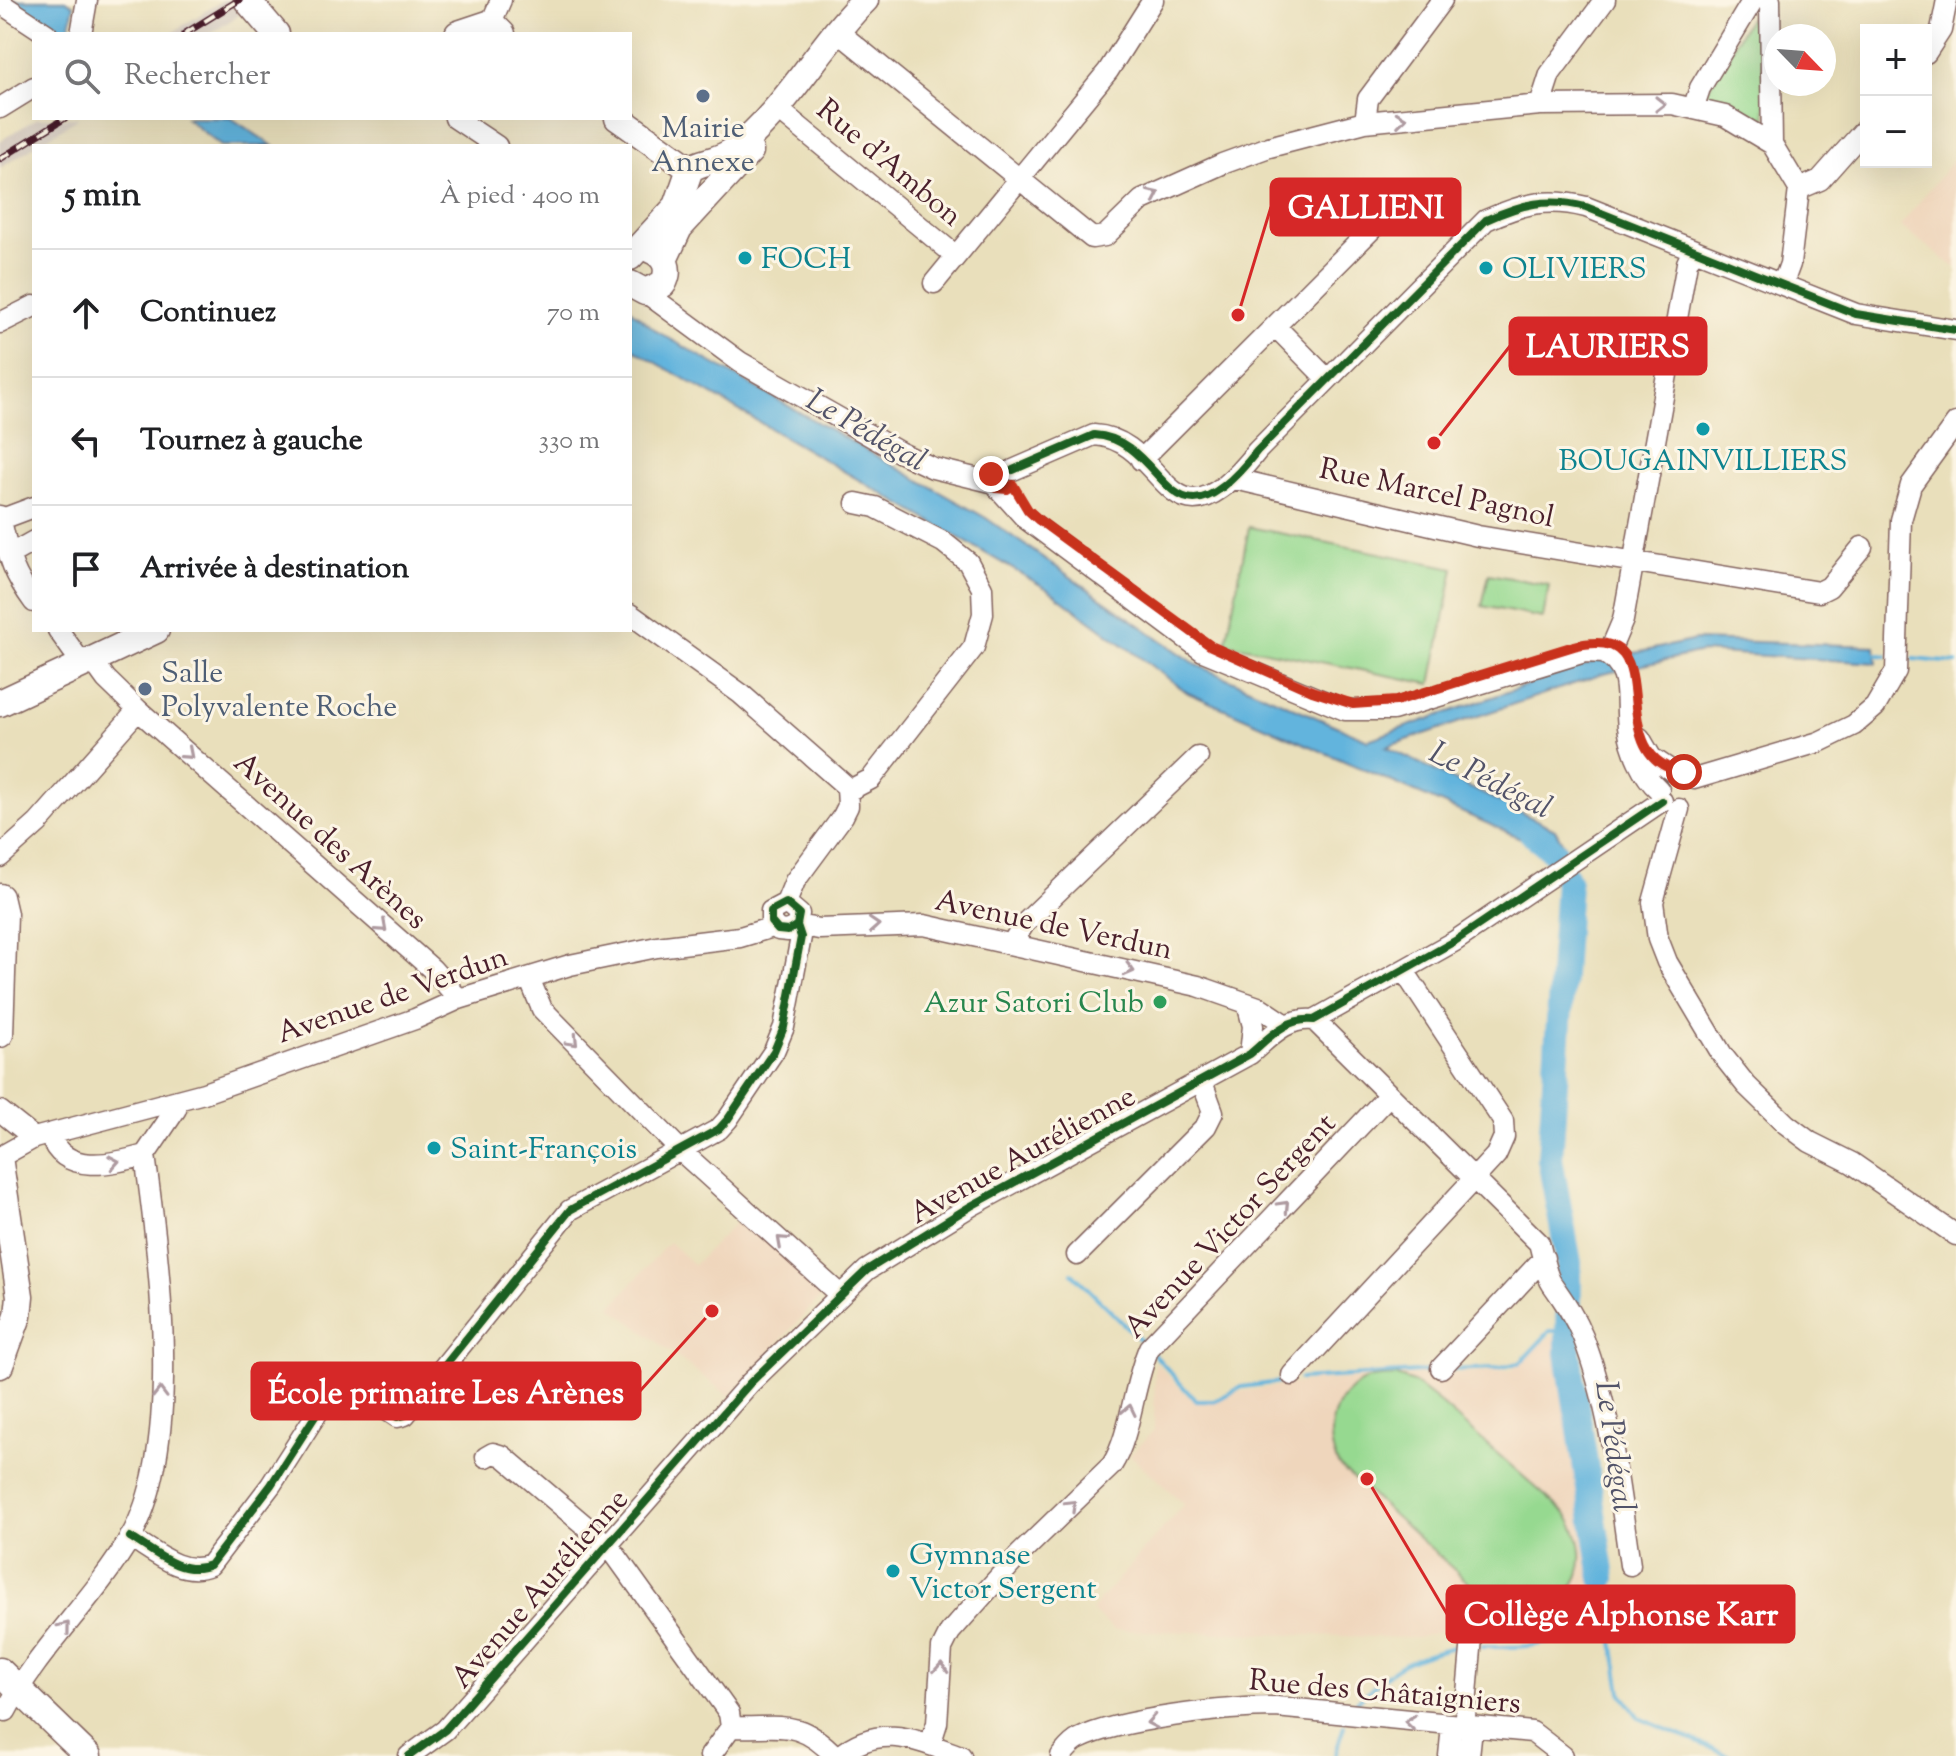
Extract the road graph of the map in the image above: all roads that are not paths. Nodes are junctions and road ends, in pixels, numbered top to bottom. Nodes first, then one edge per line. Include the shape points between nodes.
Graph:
1 (865, 0) edge
2 (878, 0) edge
3 (1153, 0) edge
4 (1442, 0) edge
5 (1605, 0) edge
6 (1753, 0) edge
7 (1770, 0) edge
8 (1947, 0) edge
9 (0, 3) edge
10 (252, 4) edge
11 (86, 6) edge
12 (498, 19) edge
13 (44, 32) edge
14 (81, 32) edge
15 (274, 32) edge
16 (463, 32) edge
17 (847, 39) junction
18 (1932, 44) edge
19 (32, 88) edge
20 (1540, 105) junction
21 (1694, 106) junction
22 (0, 108) edge
23 (785, 115) junction
24 (458, 120) edge
25 (621, 120) edge
26 (1365, 122) junction
27 (1860, 135) edge
28 (494, 144) edge
29 (1772, 144) junction
30 (1020, 179) junction
31 (702, 180) junction
32 (1799, 189) junction
33 (1386, 215) dead end
34 (1693, 250) junction
35 (635, 254) edge
36 (956, 256) junction
37 (645, 281) edge
38 (934, 283) dead end
39 (1783, 283) junction
40 (32, 307) edge
41 (0, 323) edge
42 (1277, 328) junction
43 (1956, 330) edge
44 (1327, 379) junction
45 (1956, 423) edge
46 (1141, 460) junction
47 (1002, 479) junction
48 (1235, 479) junction
49 (856, 503) dead end
50 (32, 508) edge
51 (1, 517) edge
52 (32, 542) edge
53 (1862, 547) dead end
54 (9, 555) junction
55 (1632, 560) junction
56 (32, 599) edge
57 (632, 615) edge
58 (60, 632) edge
59 (152, 632) edge
60 (1615, 652) junction
61 (88, 663) junction
62 (1632, 702) junction
63 (0, 703) edge
64 (138, 710) junction
65 (1198, 757) dead end
66 (1672, 771) junction
67 (1694, 779) junction
68 (848, 791) junction
69 (1667, 800) junction
70 (0, 857) edge
71 (0, 897) edge
72 (786, 903) junction
73 (797, 925) junction
74 (773, 927) junction
75 (1012, 943) junction
76 (1404, 971) junction
77 (529, 978) junction
78 (459, 999) junction
79 (1247, 1003) junction
80 (1314, 1020) junction
81 (1285, 1024) junction
82 (0, 1034) edge
83 (1250, 1054) junction
84 (1202, 1082) junction
85 (1389, 1095) junction
86 (177, 1100) junction
87 (0, 1111) edge
88 (42, 1136) junction
89 (681, 1151) junction
90 (145, 1155) junction
91 (0, 1157) edge
92 (0, 1164) edge
93 (1475, 1178) junction
94 (1956, 1235) edge
95 (1077, 1255) dead end
96 (1544, 1258) junction
97 (839, 1294) junction
98 (0, 1365) edge
99 (1441, 1368) dead end
100 (1292, 1375) dead end
101 (486, 1457) dead end
102 (130, 1537) junction
103 (609, 1546) junction
104 (1630, 1565) dead end
105 (1472, 1638) dead end
106 (8, 1690) edge
107 (731, 1727) junction
108 (1463, 1727) junction
109 (930, 1745) junction
110 (77, 1752) edge
111 (409, 1756) edge
112 (710, 1756) edge
113 (837, 1756) edge
114 (961, 1756) edge
115 (1061, 1756) edge
116 (1449, 1756) edge
117 (1469, 1756) edge
118 (1563, 1756) edge

1 - 31 main road via 763,123
2 - 17 main road
3 - 30 street via 1108,71
4 - 26 street via 1368,99
5 - 20 street via 1550,74
6 - 21 street
7 - 29 street
8 - 18 street via 1941,30
9 - 13 street
10 - 15 main road
11 - 14 street
12 - 16 main road
17 - 23 main road
17 - 30 street
19 - 22 street
20 -> 21 street
26 -> 20 street
21 - 29 street
23 - 31 main road
23 - 36 street, Rue d'Ambon
24 - 28 street
25 - 31 main road
30 -> 26 street via 1092,238 1105,236 1142,200 1222,164
27 - 32 street via 1820,180
29 - 32 street
30 - 36 street
31 - 35 main road
31 - 37 main road
32 - 39 street
33 - 42 street
34 - 39 street
34 - 44 street via 1586,207 1558,200 1528,202 1486,220
34 - 55 street
35 - 37 main road via 655,251
36 - 38 street
37 - 47 street via 740,362 899,452 933,468
39 - 43 street via 1856,314
40 - 41 street
42 - 44 street
42 - 46 street
44 - 48 street
45 - 67 street via 1911,485 1901,520 1896,671 1875,707 1854,725 1819,742
46 - 47 street via 1114,438 1094,435
46 - 48 street via 1169,489 1189,500
47 - 60 street via 1026,519 1203,651 1345,710 1393,710 1585,652
48 - 55 street, Rue Marcel Pagnol via 1371,508 1412,523
49 - 68 street via 875,507 943,542 968,562 982,588 983,614 974,647 871,779
50 - 51 street
51 - 54 street
52 - 54 street
53 - 55 street, Rue Marcel Pagnol via 1819,592
54 - 56 street
55 - 60 street
57 - 68 street via 741,694 834,772
58 - 61 street, Avenue des Arènes
59 - 61 main road
60 - 62 street
61 - 63 main road
61 - 64 street, Avenue des Arènes
62 - 66 street via 1644,748
62 - 69 street via 1633,746 1648,780
64 - 70 street via 38,823
64 -> 78 street, Avenue des Arènes via 432,969
65 - 75 street via 1024,924
66 - 67 street
66 - 69 street via 1662,778
67 - 69 street via 1695,798
68 - 72 street via 843,816 795,881
69 - 76 street
69 - 94 street via 1656,928 1667,962 1723,1056 1790,1127
71 - 82 main road
72 - 73 street via 796,909
72 - 74 street via 771,911
73 - 74 street via 783,932
73 -> 75 street, Avenue de Verdun via 924,925
73 - 89 street via 801,937 784,1027 774,1051 719,1129
74 - 77 street, Avenue de Verdun via 570,965
75 -> 79 street, Avenue de Verdun via 1198,986
76 - 80 street
76 - 93 street via 1503,1121 1504,1137 1496,1155
77 - 78 street, Avenue de Verdun
77 -> 89 street via 542,1009
78 - 86 street, Avenue de Verdun
79 - 81 street, Avenue de Verdun
79 - 83 street via 1253,1026
80 - 81 street
80 - 85 street
81 - 83 street, Avenue Aurélienne
83 - 84 street, Avenue Aurélienne
84 - 95 street via 1213,1112 1206,1126
84 - 97 street, Avenue Aurélienne via 971,1206 867,1270
85 - 93 street
109 -> 85 street, Avenue Victor Sergent via 937,1723 942,1648 950,1632 1019,1555 1112,1465 1120,1453 1149,1348
86 - 88 street, Avenue de Verdun
86 - 90 street
87 - 88 street
88 -> 90 street via 59,1152 83,1163 116,1163
88 - 91 street, Avenue de Verdun
97 -> 89 street
89 - 102 street via 570,1210 405,1415 397,1417 349,1385 328,1396 271,1485 210,1565 184,1569
102 -> 90 street via 158,1464 162,1310
92 - 98 main road via 20,1296
93 - 96 street via 1539,1243
93 - 100 street
96 - 99 street
96 - 104 street via 1578,1325 1607,1428
97 - 103 street, Avenue Aurélienne via 750,1383
101 - 103 street via 503,1456
106 -> 102 street
103 - 107 street via 729,1713
103 - 111 street, Avenue Aurélienne via 445,1730
105 - 108 street
106 - 110 main road
107 - 112 street
107 - 113 street via 799,1728
108 -> 115 street, Rue des Châtaigniers via 1240,1707 1103,1730 1076,1740
108 - 116 street
108 - 117 street
108 - 118 street, Rue des Châtaigniers via 1532,1732
109 - 113 street via 882,1734
109 - 114 street

